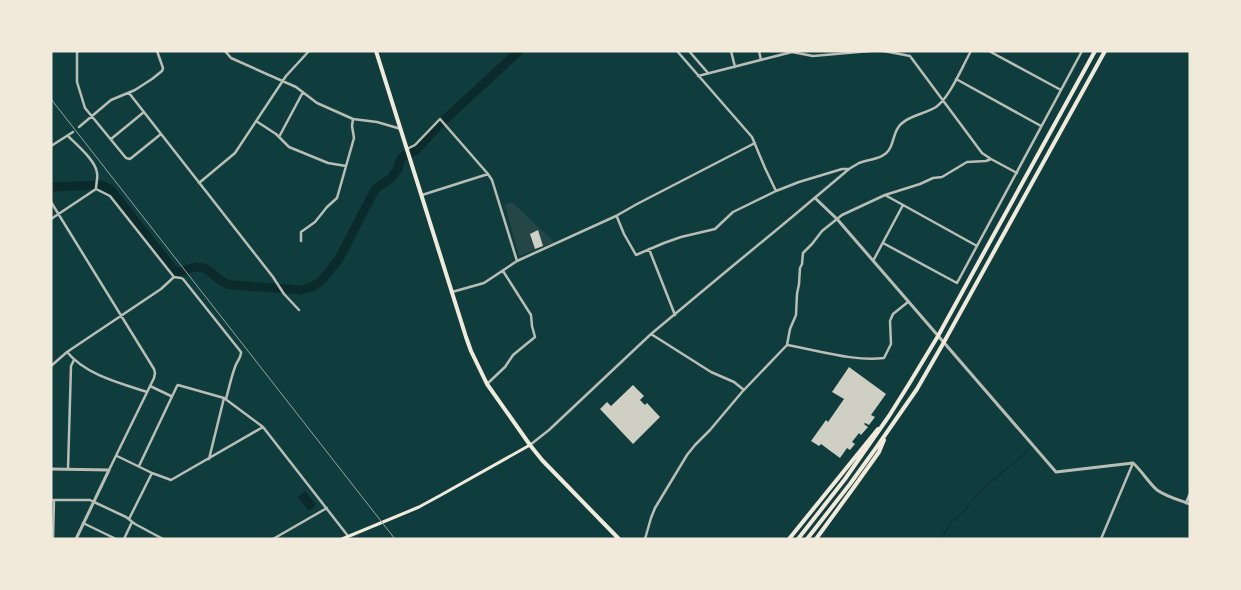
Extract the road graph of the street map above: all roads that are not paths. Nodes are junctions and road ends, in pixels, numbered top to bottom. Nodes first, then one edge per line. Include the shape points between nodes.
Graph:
1 (78, 51) edge
2 (157, 51) edge
3 (225, 51) edge
4 (308, 51) edge
5 (376, 51) edge
6 (677, 51) edge
7 (689, 51) edge
8 (731, 51) edge
9 (759, 51) edge
10 (870, 51) edge
11 (884, 51) edge
12 (909, 51) edge
13 (971, 51) edge
14 (989, 51) edge
15 (1082, 51) edge
16 (1095, 51) edge
17 (1104, 51) edge
18 (789, 52) edge
19 (848, 52) edge
20 (906, 55) junction
21 (761, 60) junction
22 (735, 66) junction
23 (708, 73) junction
24 (698, 76) junction
25 (956, 80) junction
26 (282, 82) junction
27 (1061, 90) junction
28 (303, 92) junction
29 (129, 93) junction
30 (944, 100) junction
31 (144, 112) junction
32 (92, 116) junction
33 (353, 119) junction
34 (256, 121) junction
35 (1041, 126) junction
36 (79, 127) dead end
37 (401, 129) junction
38 (73, 132) dead end
39 (161, 134) junction
40 (68, 136) junction
41 (278, 137) junction
42 (111, 139) junction
43 (755, 143) junction
44 (51, 146) edge
45 (407, 149) junction
46 (991, 159) junction
47 (346, 166) junction
48 (849, 168) junction
49 (488, 174) junction
50 (1017, 174) junction
51 (199, 183) junction
52 (96, 189) junction
53 (776, 191) junction
54 (422, 195) junction
55 (885, 195) junction
56 (815, 198) junction
57 (51, 202) edge
58 (902, 205) junction
59 (59, 214) junction
60 (616, 216) junction
61 (51, 219) edge
62 (837, 219) junction
63 (301, 241) dead end
64 (883, 243) junction
65 (977, 246) junction
66 (649, 249) junction
67 (517, 261) junction
68 (873, 261) junction
69 (503, 271) junction
70 (174, 278) junction
71 (452, 292) junction
72 (909, 302) junction
73 (299, 310) dead end
74 (674, 315) junction
75 (122, 316) junction
76 (651, 334) junction
77 (938, 336) junction
78 (944, 342) junction
79 (787, 345) junction
80 (67, 352) junction
81 (74, 360) junction
82 (51, 366) edge
83 (487, 384) junction
84 (150, 386) junction
85 (744, 390) junction
86 (147, 392) junction
87 (172, 396) junction
88 (225, 398) junction
89 (889, 416) junction
90 (264, 427) junction
91 (889, 429) junction
92 (530, 445) junction
93 (117, 456) junction
94 (209, 459) junction
95 (1133, 463) junction
96 (139, 466) junction
97 (51, 469) edge
98 (68, 469) junction
99 (109, 470) junction
100 (152, 472) junction
101 (1190, 494) edge
102 (52, 500) edge
103 (94, 502) junction
104 (1188, 503) edge
105 (327, 508) junction
106 (131, 521) junction
107 (84, 523) junction
108 (348, 536) junction
109 (158, 537) edge
110 (53, 539) edge
111 (76, 539) edge
112 (116, 539) edge
113 (124, 539) edge
114 (163, 539) edge
115 (273, 539) edge
116 (342, 539) edge
117 (620, 539) edge
118 (645, 539) edge
119 (789, 539) edge
120 (798, 539) edge
121 (807, 539) edge
122 (816, 539) edge
123 (1101, 539) edge

1 - 32 street via 77,82 85,108
2 - 29 street via 162,71
3 - 26 street via 231,58
4 - 26 street
5 - 37 highway
6 - 24 street
7 - 23 street
8 - 22 street
9 - 21 street
10 - 19 street
11 - 20 street
12 - 20 street
13 - 25 street
14 - 27 street
15 - 27 street
16 - 77 highway
17 - 78 highway
18 - 19 street via 813,56
18 - 21 street
20 - 30 street
21 - 22 street
22 - 23 street
23 - 24 street
24 - 43 street
25 - 30 street
25 - 35 street
26 - 28 street
26 - 34 street
27 - 35 street
28 - 33 street via 317,103
28 - 41 street
29 - 31 street
29 - 32 street via 110,100
30 - 46 street via 982,153
30 - 48 street via 900,124 886,154
31 - 39 street
31 - 42 street
32 - 36 street
32 - 42 street
33 - 37 street
33 - 47 street via 354,138
34 - 41 street
34 - 51 street via 234,153
35 - 50 street
37 - 45 highway
38 - 40 street
39 - 42 street via 130,159
39 - 51 street
40 - 44 street
40 - 52 street via 97,171
41 - 47 street via 295,150 328,163
43 - 53 street
43 - 60 street
45 - 49 street via 440,119
45 - 54 highway
46 - 50 street
46 - 55 street via 967,162 942,177
47 - 63 street via 337,198 301,232
48 - 53 street
48 - 56 street
49 - 54 street
49 - 67 street
50 - 65 street
51 - 73 street
52 - 59 street
52 - 70 street via 110,196
53 - 66 street via 733,212 715,229
54 - 71 highway
55 - 58 street
55 - 62 street
56 - 62 street
56 - 74 street
57 - 59 street
58 - 64 street
58 - 65 street
59 - 61 street
59 - 75 street
60 - 66 street via 636,255
60 - 67 street
62 - 68 street
62 - 79 street via 803,253 796,316
64 - 65 street via 958,283
64 - 68 street
66 - 74 street
67 - 69 street
68 - 72 street
69 - 71 street via 484,283
69 - 83 street via 531,314 535,337 513,355 506,367
70 - 75 street
70 - 88 street via 183,279 240,352
71 - 83 highway via 471,351
72 - 77 street
72 - 79 street via 893,314 890,321 891,344 884,358 867,359
74 - 76 street
75 - 80 street
75 - 84 street via 154,369
76 - 85 street
76 - 92 street
77 - 78 street
77 - 89 highway
78 - 91 highway
78 - 95 street via 1056,472
79 - 85 street
80 - 81 street
80 - 82 street
81 - 86 street via 112,380
81 - 98 street via 71,366
83 - 92 highway
84 - 86 street
84 - 87 street
85 - 118 street via 687,456 655,508
86 - 93 street
87 - 88 street via 178,385
87 - 96 street
88 - 90 street
88 - 94 street
89 - 119 highway
89 - 120 highway
90 - 94 street
90 - 105 street
91 - 121 highway
91 - 122 highway via 879,452
92 - 108 main road via 421,506
92 - 117 highway
93 - 96 street
93 - 99 street
94 - 100 street via 171,480
95 - 104 street via 1161,492
95 - 123 street
96 - 100 street
97 - 98 street
98 - 99 street
99 - 103 street
100 - 106 street
101 - 104 street
102 - 103 street
102 - 110 street
103 - 106 street
103 - 107 street
105 - 108 street
105 - 115 street
106 - 109 street
106 - 113 street
107 - 111 street
107 - 112 street
108 - 116 main road
109 - 114 street

